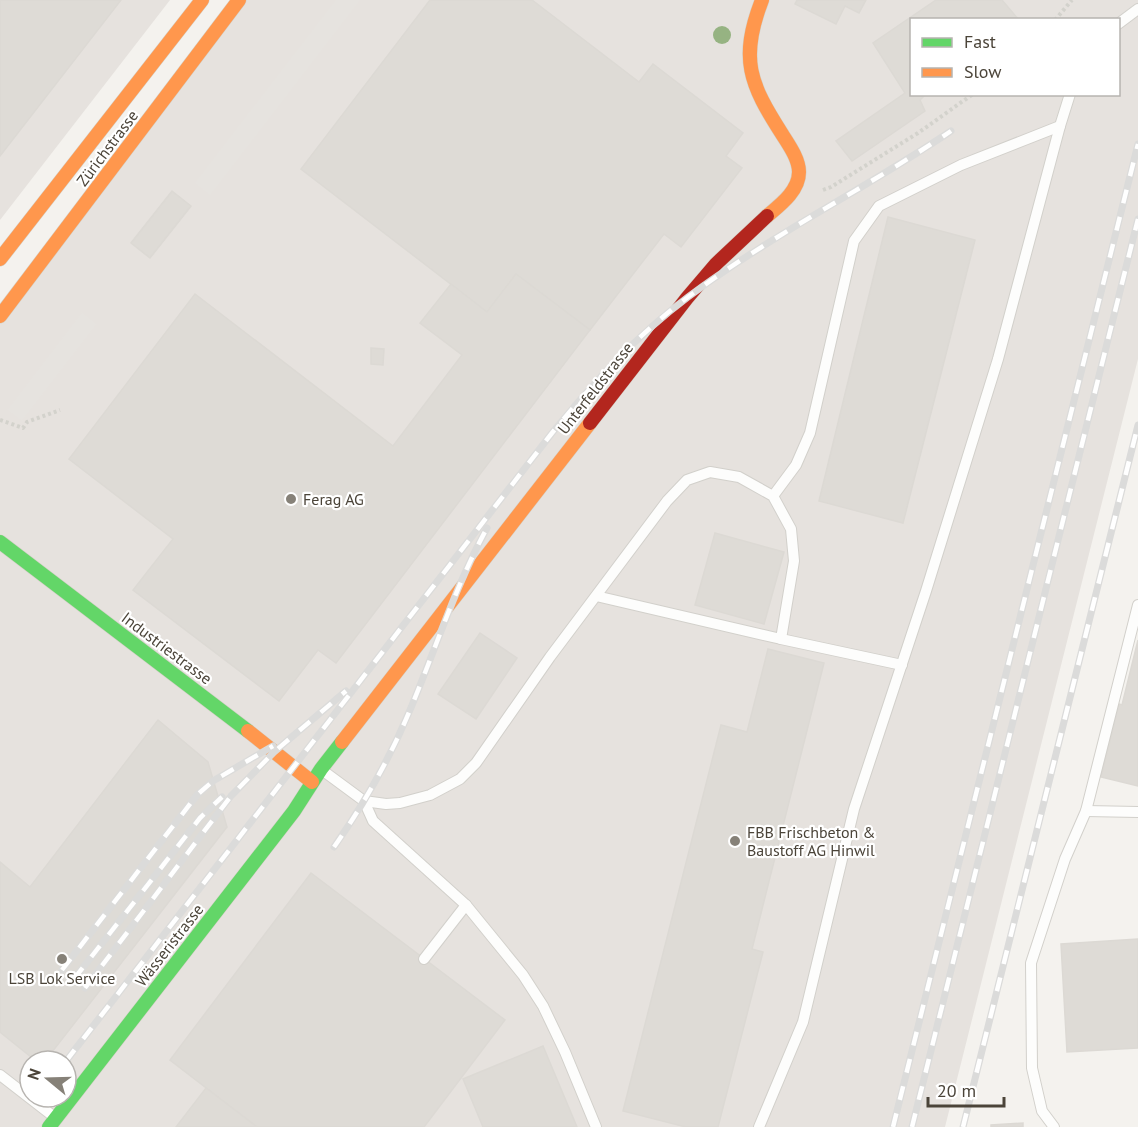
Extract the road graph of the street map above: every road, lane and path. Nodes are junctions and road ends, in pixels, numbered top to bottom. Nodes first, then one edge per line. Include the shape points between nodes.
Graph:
1 (202, 0) edge
2 (239, 0) edge
3 (762, 0) edge
4 (1072, 0) edge
5 (1138, 9) edge
6 (1056, 18) edge
7 (1120, 23) edge
8 (970, 96) edge
9 (1069, 96) edge
10 (1060, 126) junction
11 (795, 185) junction
12 (0, 259) edge
13 (0, 316) edge
14 (60, 410) dead end
15 (0, 420) edge
16 (773, 496) junction
17 (0, 542) edge
18 (596, 596) junction
19 (1138, 605) edge
20 (781, 639) junction
21 (902, 665) junction
22 (321, 769) junction
23 (312, 782) junction
24 (364, 801) junction
25 (1086, 811) junction
26 (1138, 812) edge
27 (466, 904) junction
28 (424, 959) dead end
29 (0, 1075) edge
30 (53, 1123) edge
31 (596, 1127) edge
32 (759, 1127) edge
33 (1054, 1127) edge

1 - 12 street, Zürichstrasse
2 - 13 street, Zürichstrasse
3 - 11 street via 752,34 751,74 757,92 797,162 799,174
4 - 6 path
5 - 7 lane
8 - 11 path via 831,188 817,190
9 - 10 lane
10 - 16 lane via 961,165 879,206 854,241 810,433 796,465
10 - 21 lane via 998,359
11 - 22 street, Unterfeldstrasse via 787,198 687,298
14 - 15 path via 27,422 23,428
16 - 18 lane via 739,477 710,472 687,480
16 - 20 lane via 791,529 794,561
17 - 23 street, Industriestrasse
18 - 20 lane
18 - 24 lane via 476,763 460,779 414,800 386,804
19 - 25 lane
20 - 21 lane
21 - 32 lane via 854,809 803,1022
22 - 23 street, Unterfeldstrasse
22 - 24 lane
23 - 30 street, Wässeristrasse via 294,811
24 - 27 lane via 373,821
25 - 26 lane
25 - 33 lane via 1065,859 1031,963 1032,1068 1042,1111
27 - 28 lane
27 - 31 lane via 543,1006
29 - 30 lane

